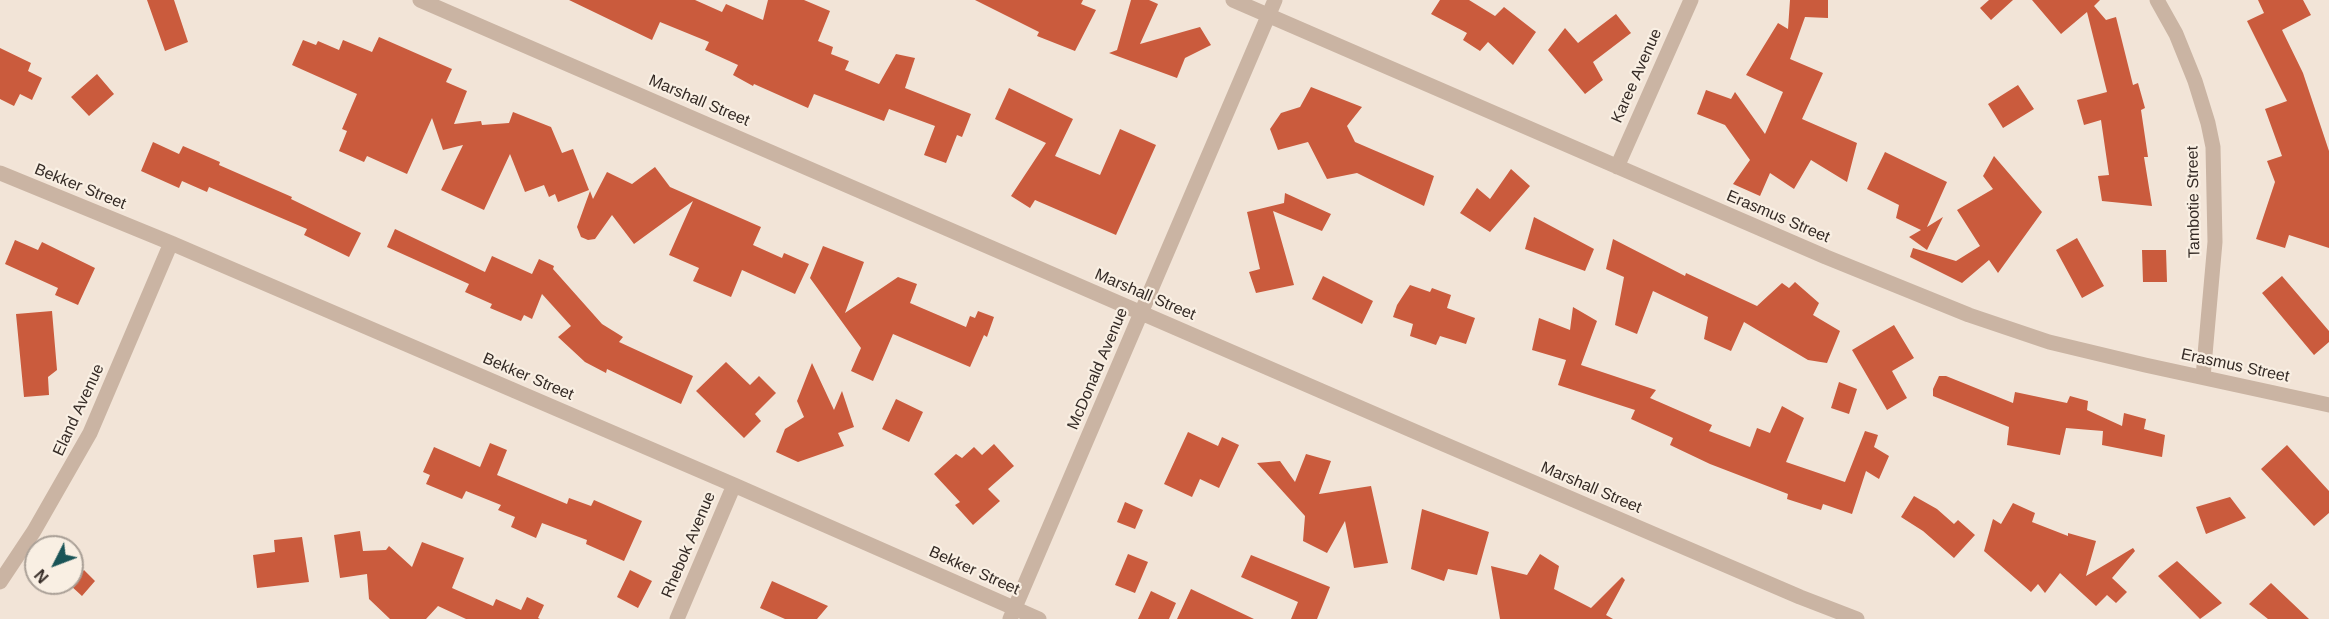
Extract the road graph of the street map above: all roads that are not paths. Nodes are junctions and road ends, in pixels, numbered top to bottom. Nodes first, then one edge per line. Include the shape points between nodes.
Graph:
1 (420, 0) edge
2 (1233, 0) edge
3 (1275, 0) edge
4 (1691, 0) edge
5 (2157, 0) edge
6 (1269, 15) junction
7 (1617, 167) junction
8 (0, 173) edge
9 (171, 243) junction
10 (1142, 312) junction
11 (2203, 377) junction
12 (2329, 405) edge
13 (734, 485) junction
14 (0, 582) edge
15 (1012, 614) edge
16 (677, 619) edge
17 (1039, 619) edge
18 (1857, 619) edge

1 - 10 street, Marshall Street
2 - 6 street, Erasmus Street
3 - 6 street, McDonald Avenue
4 - 7 street, Karee Avenue
5 - 11 street, Tambotie Street via 2195,81 2213,147 2215,242
6 - 7 street, Erasmus Street
6 - 10 street, McDonald Avenue
7 - 11 street, Erasmus Street via 1969,315 2049,342
8 - 9 street, Bekker Street
9 - 13 street, Bekker Street
9 - 14 street, Eland Avenue via 90,433
10 - 15 street, McDonald Avenue
10 - 18 street, Marshall Street
11 - 12 street, Erasmus Street
13 - 15 street, Bekker Street
13 - 16 street, Rhebok Avenue
15 - 17 street, Bekker Street

